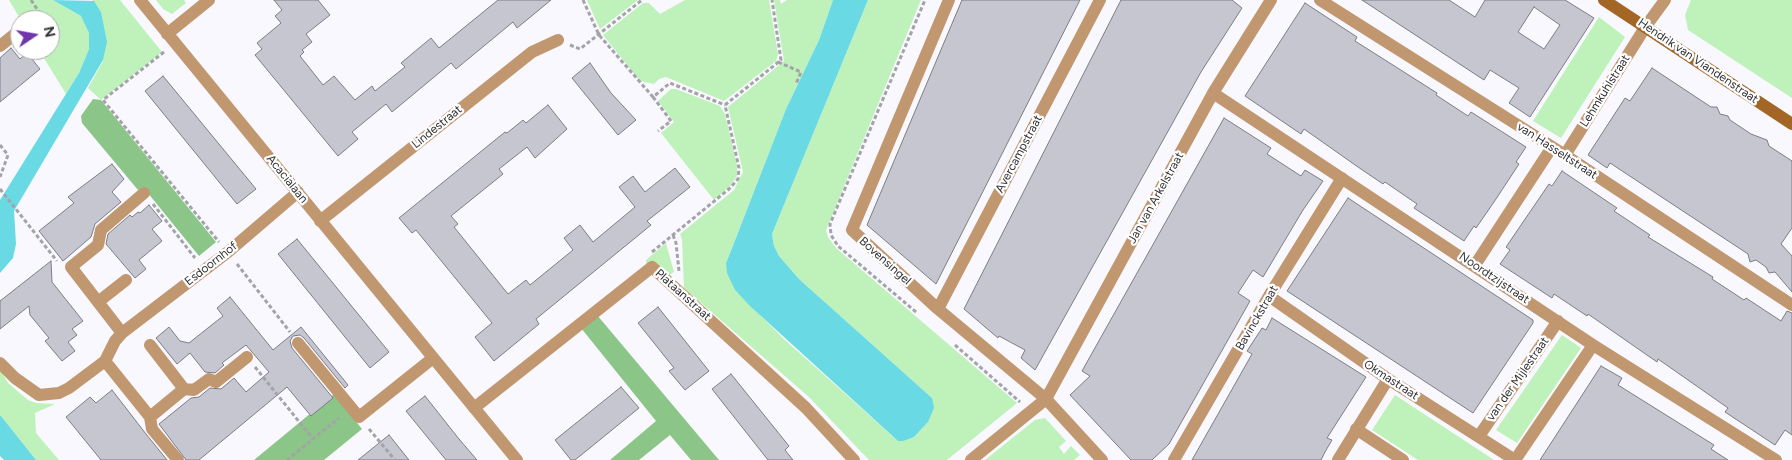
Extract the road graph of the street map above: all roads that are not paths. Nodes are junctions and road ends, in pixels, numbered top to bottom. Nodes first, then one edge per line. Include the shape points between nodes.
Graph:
1 (140, 0) edge
2 (209, 0) edge
3 (949, 0) edge
4 (1100, 0) edge
5 (1271, 0) edge
6 (1320, 0) edge
7 (1604, 0) edge
8 (1665, 0) edge
9 (1646, 26) junction
10 (10, 38) edge
11 (171, 39) junction
12 (558, 40) road end
13 (0, 46) edge
14 (1213, 93) junction
15 (1792, 124) edge
16 (1552, 147) junction
17 (1565, 155) junction
18 (1342, 178) junction
19 (298, 192) junction
20 (144, 193) road end
21 (320, 221) junction
22 (1475, 265) junction
23 (126, 280) dead end
24 (1269, 296) junction
25 (98, 302) junction
26 (1792, 305) edge
27 (938, 309) junction
28 (1558, 321) junction
29 (122, 333) junction
30 (298, 343) road end
31 (150, 345) dead end
32 (1593, 345) junction
33 (247, 357) road end
34 (433, 358) junction
35 (105, 362) junction
36 (0, 363) edge
37 (1388, 379) junction
38 (184, 389) junction
39 (1046, 399) junction
40 (474, 408) junction
41 (150, 417) junction
42 (1356, 430) junction
43 (1478, 436) junction
44 (178, 460) edge
45 (517, 460) edge
46 (854, 460) edge
47 (971, 460) edge
48 (1102, 460) edge
49 (1174, 460) edge
50 (1338, 460) edge
51 (1403, 460) edge
52 (1515, 460) edge
53 (1776, 460) edge

1 - 11 street, Acacialaan
2 - 11 street
3 - 27 street, Bovensingel via 852,230
4 - 27 street, Avercampstraat
5 - 14 street, Jan van Arkelstraat
6 - 16 street, van Hasseltstraat
7 - 9 street, Hendrik van Viandenstraat
8 - 9 street, Lehmkuhlstraat
9 - 15 street, Hendrik van Viandenstraat
9 - 17 street, Lehmkuhlstraat
10 - 13 street
11 - 19 street, Acacialaan
12 - 21 street, Lindestraat via 532,52
14 - 18 street, Noordtzijstraat
14 - 39 street, Jan van Arkelstraat
16 - 17 street, van Hasseltstraat
16 - 22 street
17 - 26 street, van Hasseltstraat
18 - 22 street, Noordtzijstraat
18 - 24 street, Bavinckstraat
19 - 21 street, Acacialaan
19 - 29 street, Esdoornhof via 228,252
20 - 25 street via 101,230 98,245 71,267
21 - 34 street, Acacialaan
22 - 28 street, Noordtzijstraat
23 - 25 street
24 - 37 street, Okmastraat
24 - 49 street, Bavinckstraat
25 - 29 street
27 - 39 street, Bovensingel
28 - 32 street, Noordtzijstraat
28 - 43 street, van der Mijlestraat
29 - 35 street, Esdoornhof
30 - 34 street via 355,412
31 - 38 street
32 - 52 street
32 - 53 street, Noordtzijstraat
33 - 38 street via 216,382 209,379 194,390
34 - 40 street, Acacialaan
35 - 36 street, Esdoornhof via 69,388 48,395 32,391
35 - 41 street
37 - 42 street
37 - 43 street, Okmastraat
38 - 41 street
39 - 47 street
39 - 48 street, Bovensingel
40 - 45 street, Acacialaan
40 - 46 street, Plataanstraat via 652,267 806,408
41 - 44 street via 152,429
42 - 50 street
42 - 51 street
43 - 52 street, Okmastraat

